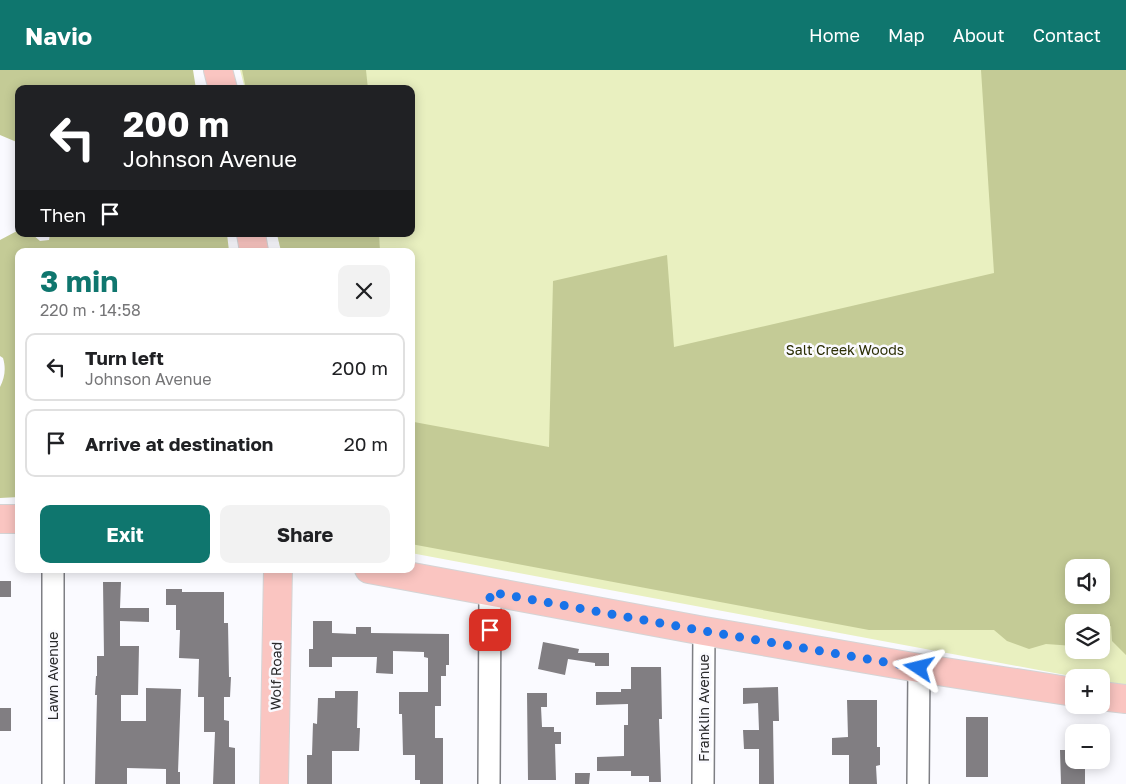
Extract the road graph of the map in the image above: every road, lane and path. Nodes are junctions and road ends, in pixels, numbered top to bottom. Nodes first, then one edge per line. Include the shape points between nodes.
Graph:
1 (218, 70) edge
2 (222, 85) edge
3 (0, 519) edge
4 (15, 519) edge
5 (53, 573) edge
6 (278, 573) edge
7 (390, 573) edge
8 (490, 592) junction
9 (704, 631) junction
10 (919, 668) junction
11 (1065, 691) edge
12 (1110, 697) edge
13 (1126, 700) edge
14 (53, 784) edge
15 (274, 784) edge
16 (489, 784) edge
17 (703, 784) edge
18 (918, 784) edge

1 - 2 main road
3 - 4 main road
5 - 14 street, Lawn Avenue
6 - 15 main road, Wolf Road
7 - 8 main road
8 - 9 main road
8 - 16 street
9 - 10 main road
9 - 17 street, Franklin Avenue
10 - 11 main road
10 - 18 street
12 - 13 main road

